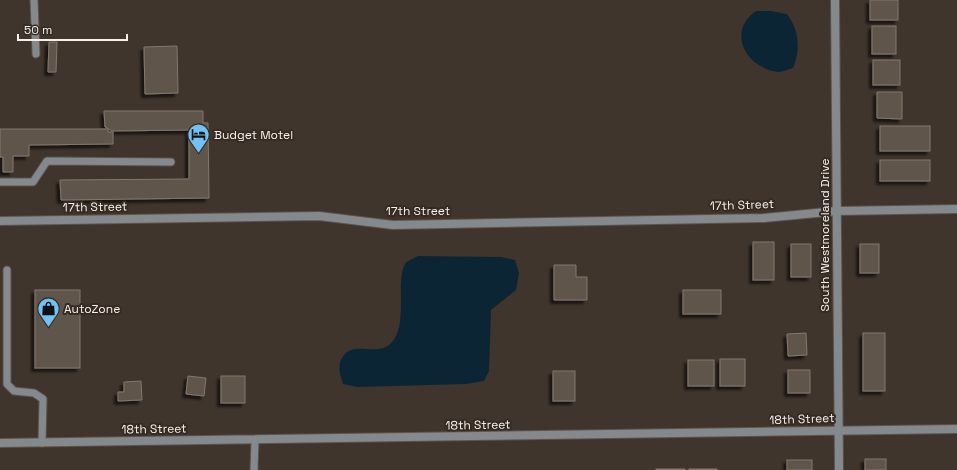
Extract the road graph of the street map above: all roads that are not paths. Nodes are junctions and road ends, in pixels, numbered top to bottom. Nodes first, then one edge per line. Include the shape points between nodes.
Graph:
1 (34, 0) edge
2 (835, 0) edge
3 (36, 54) dead end
4 (171, 162) dead end
5 (0, 182) edge
6 (957, 210) edge
7 (837, 211) junction
8 (0, 221) edge
9 (7, 270) dead end
10 (4, 317) edge
11 (957, 429) edge
12 (839, 430) junction
13 (255, 440) junction
14 (42, 442) junction
15 (0, 443) edge
16 (254, 470) edge
17 (839, 470) edge

1 - 3 lane
2 - 7 street, South Westmoreland Drive
4 - 5 lane via 47,161 33,182
6 - 7 street, 17th Street
7 - 8 street, 17th Street via 764,218 401,224 319,216
7 - 12 street, South Westmoreland Drive
9 - 10 lane
10 - 14 lane via 7,384 14,391 34,393 44,399
11 - 12 street, 18th Street
12 - 13 street, 18th Street
12 - 17 street, South Westmoreland Drive
13 - 14 street, 18th Street
13 - 16 lane
14 - 15 street, 18th Street

